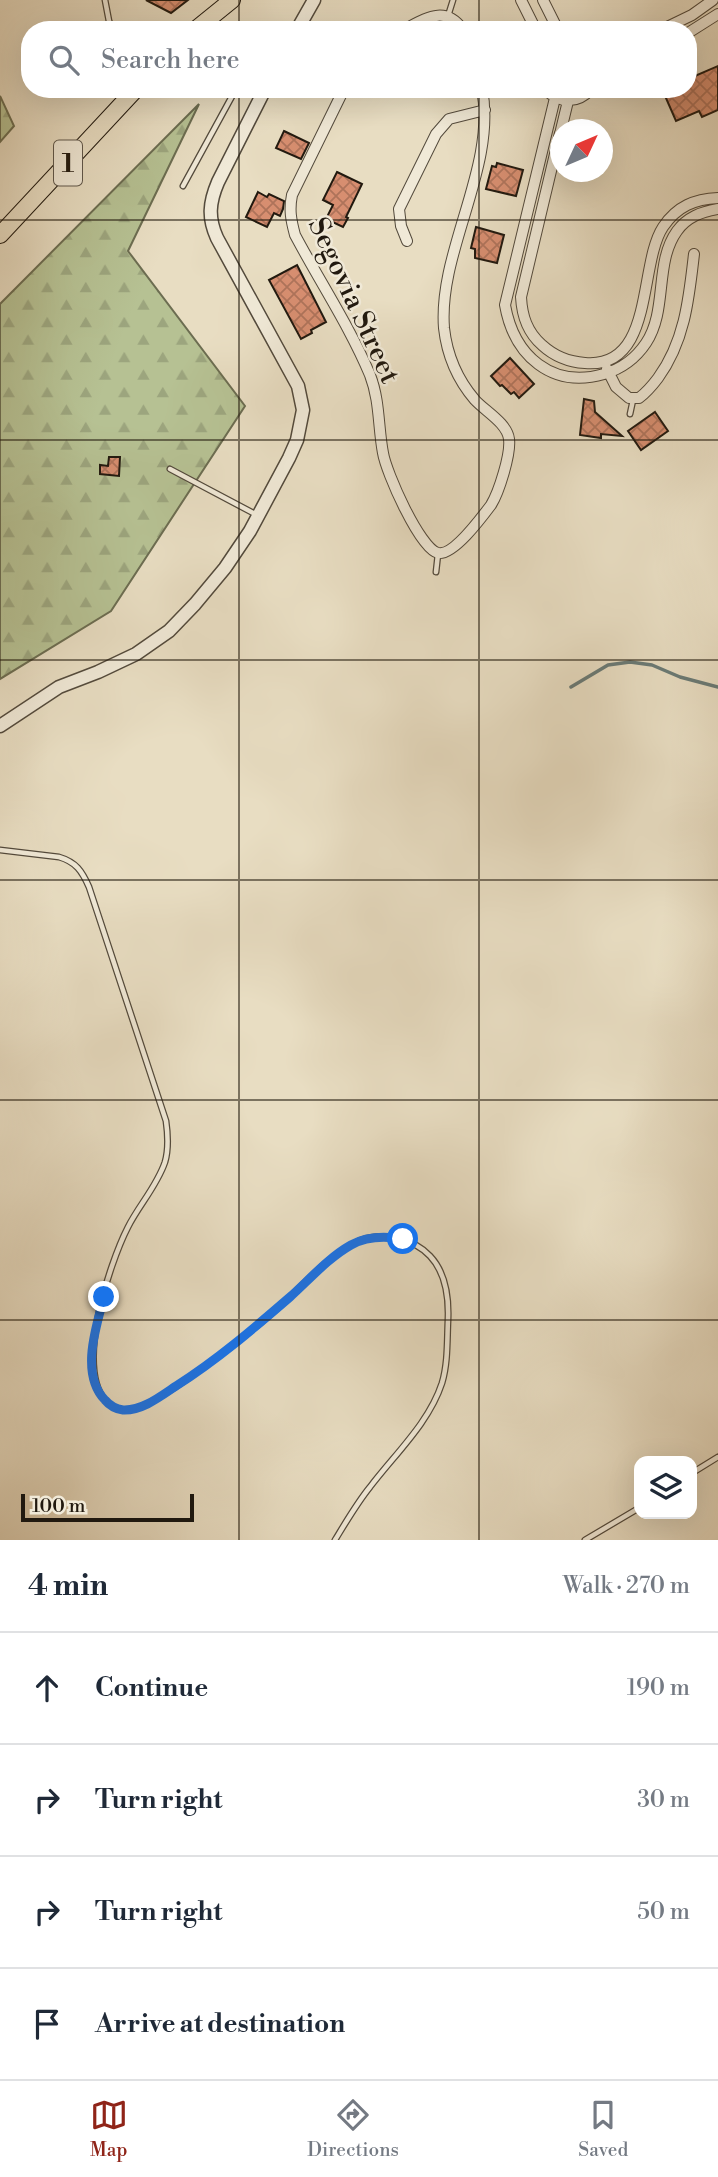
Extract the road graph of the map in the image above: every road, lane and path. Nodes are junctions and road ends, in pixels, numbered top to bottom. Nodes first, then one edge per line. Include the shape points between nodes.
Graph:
1 (105, 0) edge
2 (232, 0) edge
3 (314, 0) edge
4 (453, 0) edge
5 (543, 0) edge
6 (713, 0) edge
7 (525, 1) edge
8 (718, 14) edge
9 (448, 16) junction
10 (108, 21) edge
11 (206, 21) edge
12 (302, 21) edge
13 (421, 21) edge
14 (456, 21) edge
15 (533, 21) edge
16 (554, 21) edge
17 (680, 21) edge
18 (697, 27) edge
19 (128, 98) edge
20 (231, 98) edge
21 (261, 98) edge
22 (340, 98) edge
23 (483, 98) edge
24 (555, 98) joint
25 (581, 98) edge
26 (568, 101) junction
27 (485, 110) junction
28 (564, 119) edge
29 (550, 176) edge
30 (183, 186) dead end
31 (718, 198) edge
32 (718, 209) edge
33 (0, 235) edge
34 (407, 241) dead end
35 (519, 247) junction
36 (532, 250) junction
37 (694, 254) dead end
38 (604, 362) junction
39 (609, 373) junction
40 (634, 399) junction
41 (630, 414) dead end
42 (170, 469) dead end
43 (258, 515) junction
44 (439, 553) junction
45 (436, 572) dead end
46 (0, 726) edge
47 (0, 850) edge
48 (718, 1457) edge
49 (697, 1470) edge
50 (634, 1511) edge
51 (335, 1540) edge
52 (585, 1540) edge

1 - 10 lane
2 - 11 highway
3 - 12 street
4 - 9 lane
5 - 16 street
6 - 17 street
7 - 15 street
8 - 18 street
9 - 13 street via 433,15
9 - 14 street
19 - 33 highway, 1
20 - 30 lane
21 - 43 street via 213,195 210,216 217,239 302,398 297,440
22 - 44 street, Segovia Street via 292,195 290,219 370,376 387,468 421,538
23 - 27 street
24 - 26 street
24 - 35 street
25 - 26 street
26 - 28 street
27 - 34 street via 449,119 436,134 399,209
27 - 44 street via 480,152 449,279 444,324 452,364 485,411 504,427 510,441 490,505 457,545
29 - 36 street
31 - 38 street via 697,200 671,216 653,249 637,329 631,340
32 - 39 street via 694,216 676,232 651,334 632,359
35 - 36 street
35 - 39 street via 505,305 519,343 537,364 559,376
36 - 38 street via 521,297 529,330 559,356 581,363
37 - 40 street via 676,348 647,391
38 - 39 street
39 - 40 street via 620,392
40 - 41 lane
42 - 43 lane
43 - 46 street via 225,568 169,631 117,664 59,687
44 - 45 lane
47 - 51 lane via 68,859 80,870 166,1121 169,1143 163,1166 121,1242 97,1325 92,1363 104,1399 113,1407 132,1409 168,1392 236,1344 342,1250 366,1238 403,1239 427,1253 443,1274 448,1330 437,1397
48 - 49 lane
50 - 52 lane

